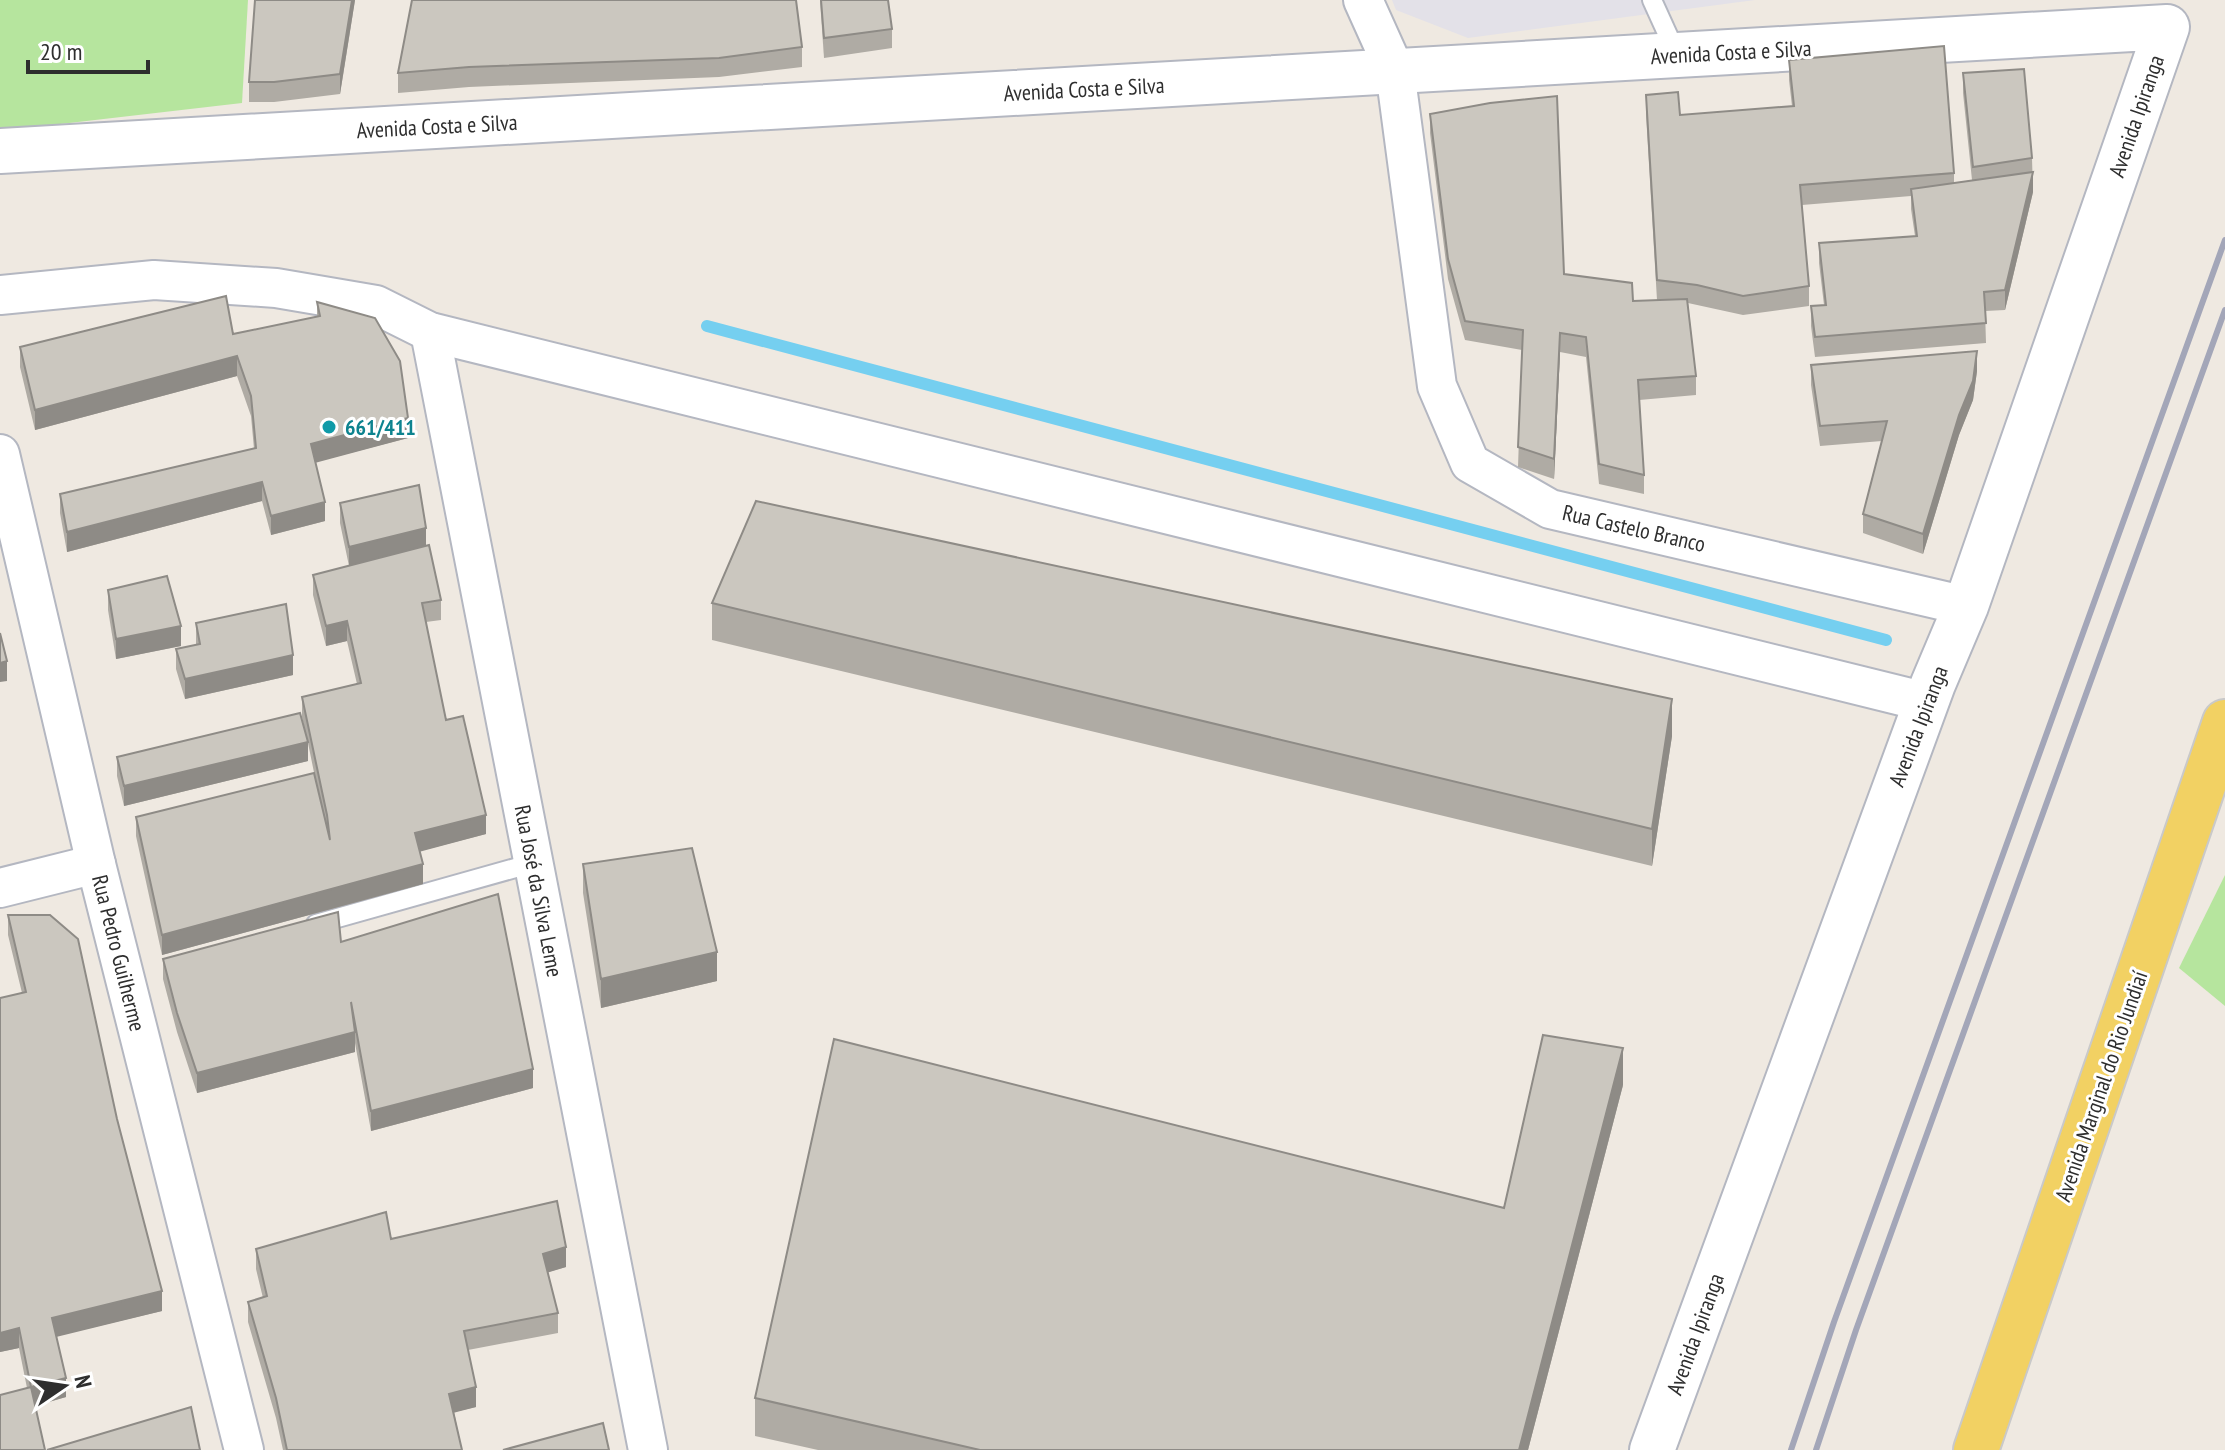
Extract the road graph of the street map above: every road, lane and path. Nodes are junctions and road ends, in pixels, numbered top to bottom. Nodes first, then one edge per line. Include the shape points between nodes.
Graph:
1 (1363, 0) edge
2 (1652, 0) edge
3 (2172, 14) edge
4 (1677, 55) junction
5 (1395, 71) junction
6 (10, 155) edge
7 (0, 295) edge
8 (430, 332) junction
9 (0, 454) edge
10 (1963, 614) junction
11 (1929, 693) junction
12 (2225, 722) edge
13 (533, 863) junction
14 (96, 864) junction
15 (0, 888) edge
16 (302, 928) edge
17 (244, 1450) edge
18 (648, 1450) edge
19 (1652, 1450) edge
20 (1976, 1450) edge

1 - 5 street, Rua Castelo Branco
2 - 4 lane
3 - 4 main road, Avenida Costa e Silva
3 - 10 main road, Avenida Ipiranga
4 - 5 main road, Avenida Costa e Silva
5 - 6 main road, Avenida Costa e Silva
5 - 10 street, Rua Castelo Branco via 1437,386 1470,463 1550,509
7 - 8 street via 154,280 276,288 376,305
8 - 11 street
8 - 13 street, Rua José da Silva Leme
9 - 14 street, Rua Pedro Guilherme
10 - 11 main road, Avenida Ipiranga
11 - 19 main road, Avenida Ipiranga
12 - 20 main road, Avenida Marginal do Rio Jundiaí
13 - 16 lane
13 - 18 street, Rua José da Silva Leme
14 - 15 street
14 - 17 street, Rua Pedro Guilherme

